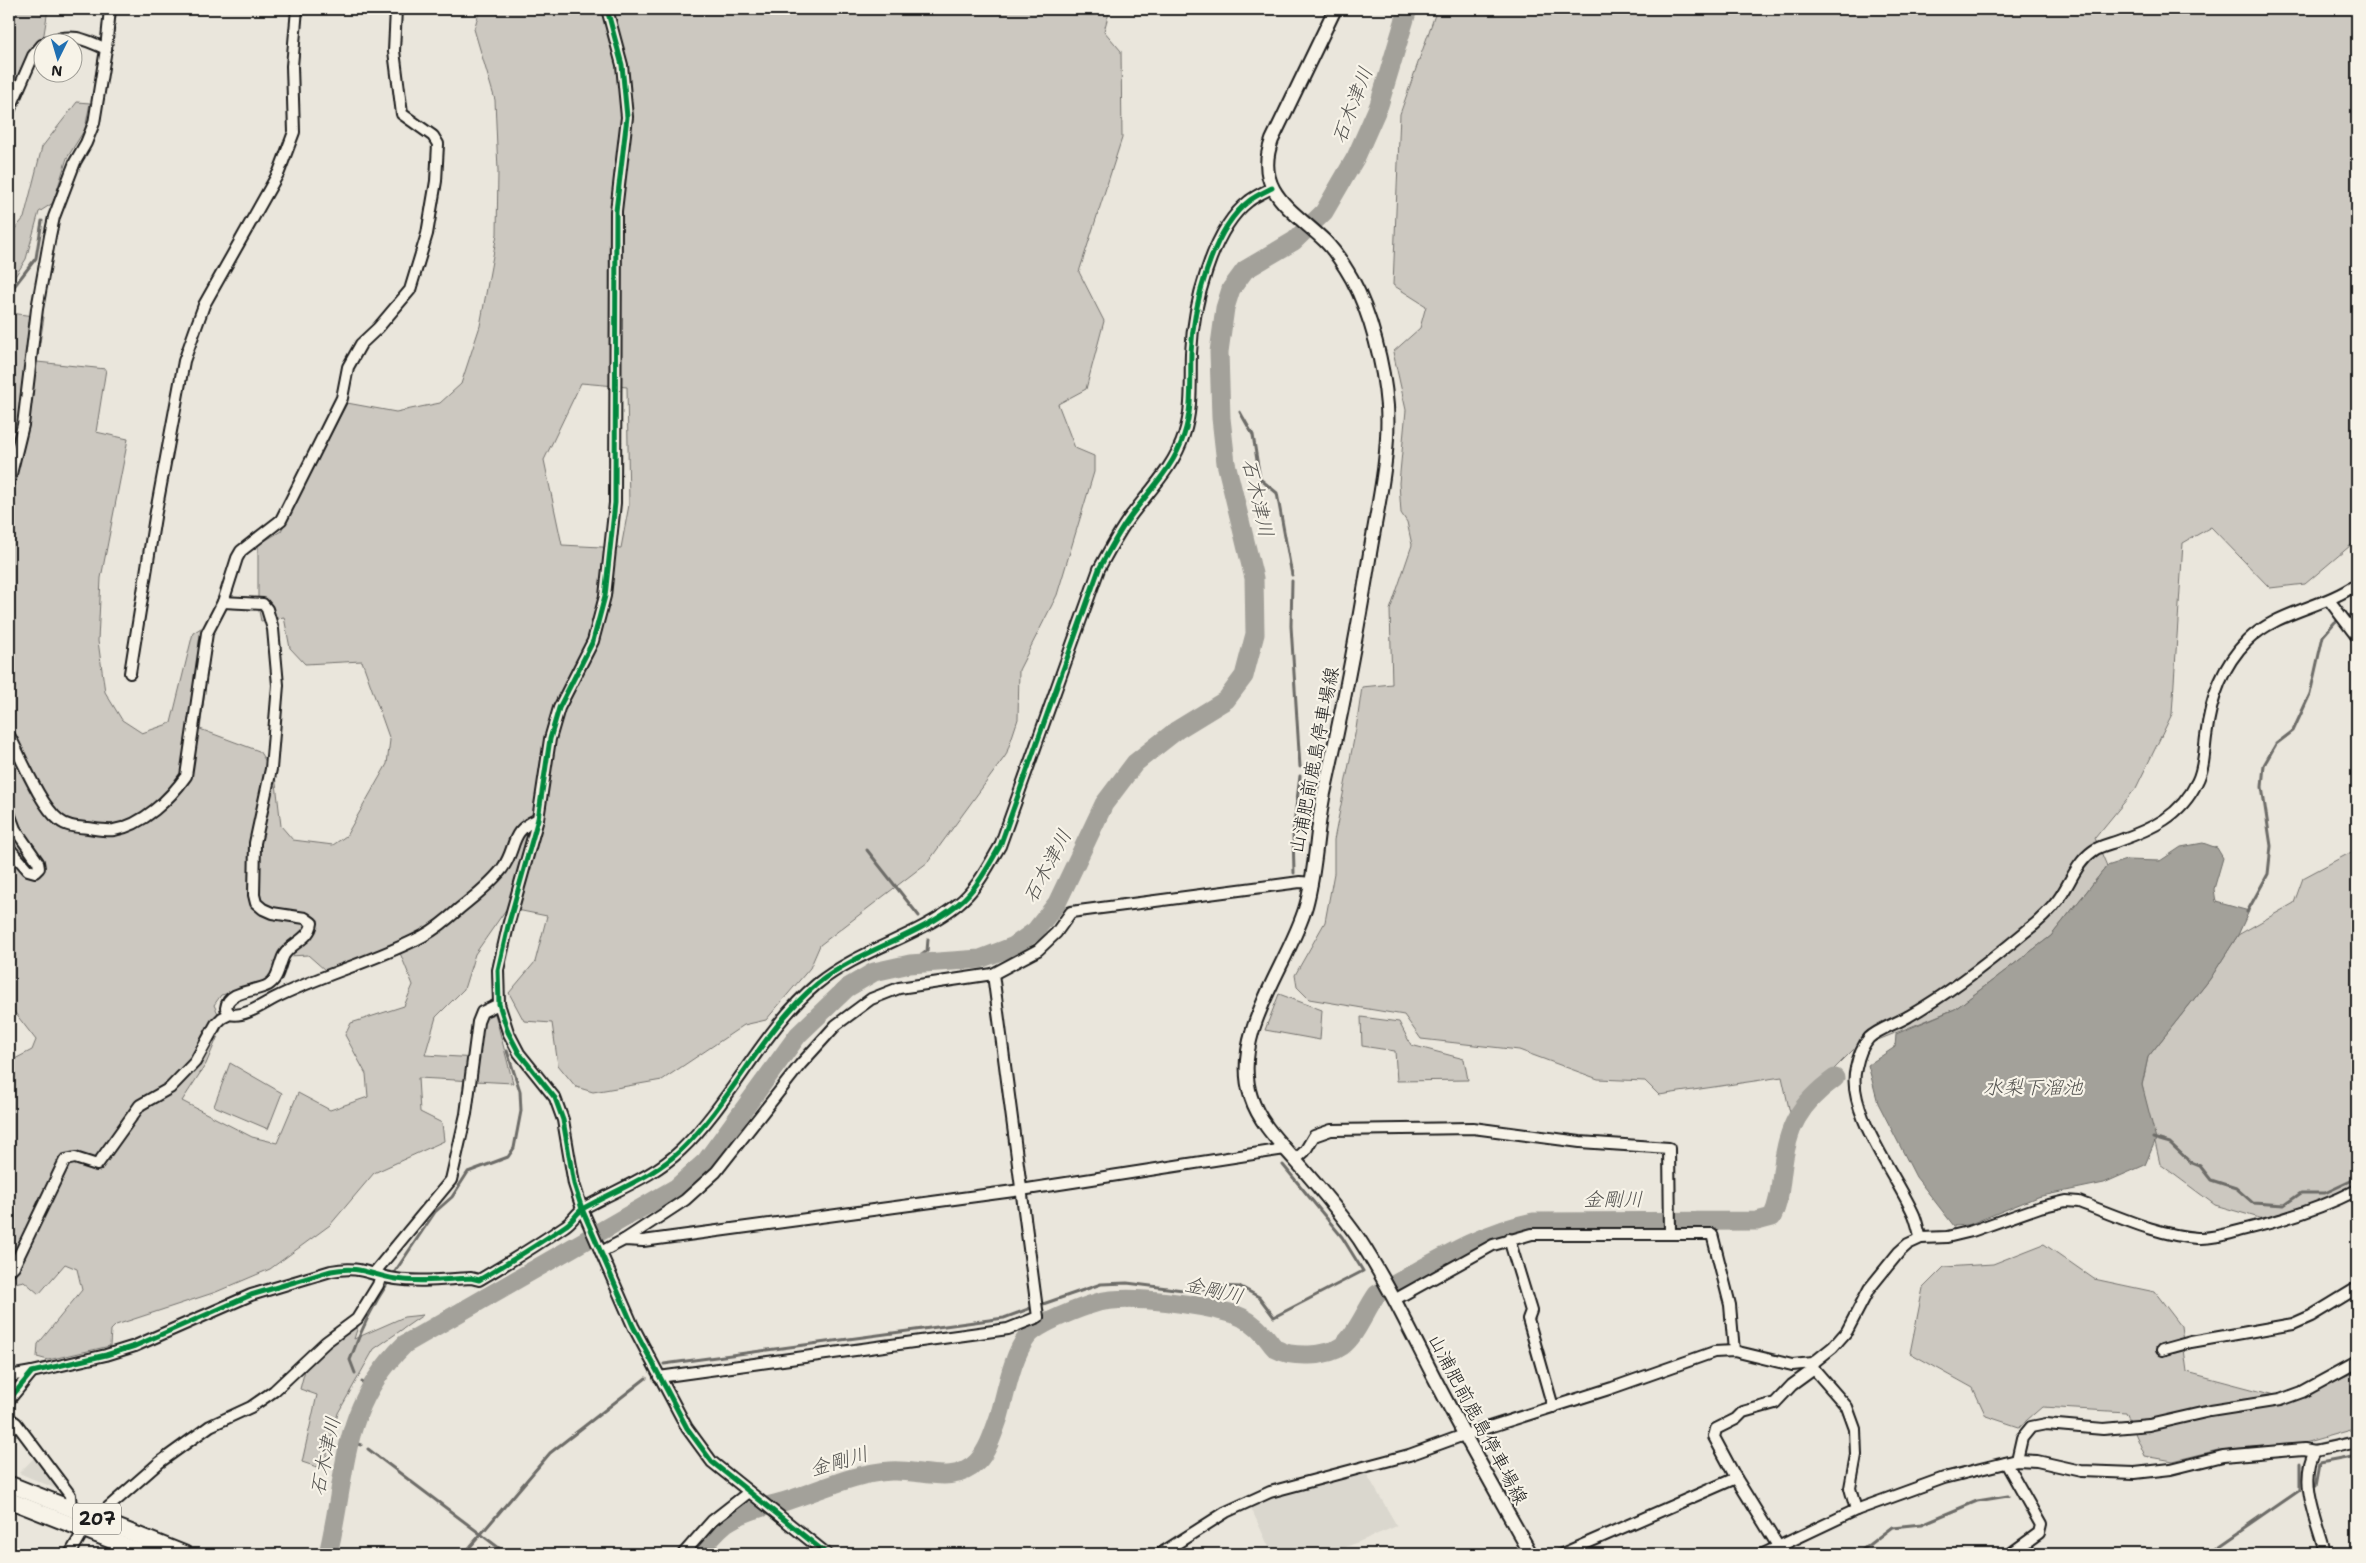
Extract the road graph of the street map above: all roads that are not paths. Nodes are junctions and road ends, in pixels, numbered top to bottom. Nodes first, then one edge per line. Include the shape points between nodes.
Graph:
1 (110, 9) edge
2 (297, 9) edge
3 (396, 9) edge
4 (607, 9) edge
5 (1335, 9) edge
6 (82, 38) edge
7 (106, 49) junction
8 (32, 58) edge
9 (9, 111) edge
10 (1272, 188) junction
11 (9, 482) edge
12 (2357, 584) edge
13 (2329, 600) junction
14 (223, 602) junction
15 (2357, 637) edge
16 (130, 673) dead end
17 (9, 735) edge
18 (9, 813) edge
19 (538, 819) junction
20 (9, 848) edge
21 (1312, 883) junction
22 (993, 974) junction
23 (499, 1004) junction
24 (230, 1014) junction
25 (1285, 1149) junction
26 (1295, 1160) junction
27 (1022, 1190) junction
28 (2357, 1190) edge
29 (582, 1209) junction
30 (1670, 1233) junction
31 (1920, 1238) junction
32 (1509, 1239) junction
33 (624, 1240) junction
34 (600, 1251) junction
35 (9, 1271) edge
36 (385, 1276) junction
37 (2357, 1288) edge
38 (1394, 1300) junction
39 (2162, 1350) dead end
40 (1734, 1352) junction
41 (2357, 1362) edge
42 (1814, 1366) junction
43 (32, 1372) junction
44 (9, 1376) edge
45 (659, 1377) junction
46 (9, 1400) edge
47 (1553, 1407) junction
48 (9, 1418) edge
49 (1464, 1435) junction
50 (2357, 1442) edge
51 (2315, 1451) junction
52 (2017, 1460) junction
53 (2006, 1463) junction
54 (1736, 1478) junction
55 (9, 1484) edge
56 (753, 1495) junction
57 (9, 1500) edge
58 (71, 1509) junction
59 (1856, 1510) junction
60 (95, 1518) junction
61 (84, 1530) junction
62 (1778, 1546) junction
63 (70, 1554) edge
64 (146, 1554) edge
65 (185, 1554) edge
66 (683, 1554) edge
67 (827, 1554) edge
68 (1160, 1554) edge
69 (1531, 1554) edge
70 (1562, 1554) edge
71 (1763, 1554) edge
72 (2010, 1554) edge
73 (2326, 1554) edge

1 - 7 street
2 - 16 street via 292,66 294,132 279,172 204,305 184,361
3 - 14 street via 394,51 402,114 433,136 438,144 436,181 427,234 410,290 348,367 342,398 281,520 236,558
4 - 19 street via 622,65 627,117 616,211 614,503 605,596 593,642 559,708 550,739
5 - 10 main road via 1266,156 1266,176
6 - 7 street
7 - 11 street via 94,122 54,217 37,310 22,426
8 - 9 street
10 - 21 main road, 山浦肥前鹿島停車場線 via 1295,216 1325,242 1353,281 1367,312 1387,406 1383,480 1350,674 1316,832
10 - 29 street via 1248,201 1218,242 1195,308 1191,354 1192,402 1184,435 1175,456 1116,536 1099,569 1000,846 976,887 959,904 932,922 842,965 816,985 785,1018 699,1132 680,1151 658,1170
12 - 13 street
13 - 15 street
13 - 31 street via 2282,618 2248,640 2232,658 2209,712 2198,782 2176,813 2144,832 2094,850 2080,863 2058,901 1992,961 1909,1017 1869,1038 1860,1053 1853,1089 1891,1175 1914,1215
14 - 17 street via 207,633 186,776 152,812 130,826 113,830 76,827 58,820 45,803
14 - 24 street via 263,604 273,629 278,685 271,769 255,843 256,903 272,912 305,918 312,923 308,934 284,955 275,980 234,996 226,1004
18 - 20 street via 39,868 35,872 28,870
19 - 23 street via 498,970
19 - 24 street via 525,825 517,835 500,871 460,909 425,935 374,959 294,988 244,1013
21 - 22 street via 1071,912 1038,950
21 - 25 main road, 山浦肥前鹿島停車場線 via 1305,910 1257,1016 1247,1064 1254,1105
22 - 27 street
22 - 33 street via 899,988 871,999 836,1025 800,1065 716,1172 685,1200
23 - 29 street via 519,1053 555,1098 563,1120 574,1184
23 - 36 street via 482,1012 478,1022 466,1114 452,1180
24 - 35 street via 216,1024 195,1062 170,1088 140,1105 97,1165 75,1158 65,1160
25 - 26 main road, 山浦肥前鹿島停車場線
25 - 27 street
26 - 30 street via 1305,1152 1314,1136 1331,1130 1473,1128 1580,1142 1669,1148
26 - 38 main road, 山浦肥前鹿島停車場線 via 1346,1222
27 - 33 street via 643,1241
27 - 45 street via 1038,1317 1008,1329
28 - 31 street via 2332,1203 2281,1221 2217,1237 2197,1238 2158,1230 2079,1202 2066,1201 1972,1231 1947,1237
29 - 34 street
29 - 36 street via 570,1223 479,1280
30 - 32 street via 1532,1234
30 - 40 street via 1712,1234 1730,1305
31 - 42 street via 1898,1252 1869,1290 1847,1330
32 - 38 street
32 - 47 street via 1531,1311 1528,1319
33 - 34 street
34 - 45 street
36 - 43 street via 364,1269 331,1271 251,1295 106,1356
36 - 60 street via 358,1319 326,1342 274,1392 210,1426 160,1462
37 - 39 street via 2293,1324
38 - 49 main road, 山浦肥前鹿島停車場線
40 - 42 street via 1777,1363
40 - 47 street via 1714,1352
41 - 52 street via 2302,1392 2280,1400 2210,1410 2149,1425 2103,1429 2046,1424 2031,1428 2022,1438
42 - 54 street via 1775,1403 1743,1412 1716,1429 1714,1438
42 - 59 street via 1847,1407 1855,1429 1856,1455 1850,1488
43 - 44 street
43 - 46 street
45 - 56 street via 687,1428 712,1462
47 - 49 street
48 - 58 street via 70,1495
49 - 68 street via 1409,1455 1246,1501
49 - 69 main road, 山浦肥前鹿島停車場線
50 - 51 street
51 - 52 street via 2304,1449 2223,1456 2171,1469 2135,1473 2081,1472 2037,1461
51 - 73 street via 2310,1461 2309,1489
52 - 53 street
53 - 59 street via 1944,1478
53 - 72 street via 2041,1525 2039,1533
54 - 62 street
54 - 70 street
55 - 58 highway, 207
56 - 66 street via 712,1521
56 - 67 street
57 - 61 highway, 207
58 - 60 highway, 207
59 - 62 street
60 - 65 highway, 207
61 - 63 street
61 - 64 highway, 207
62 - 71 street

